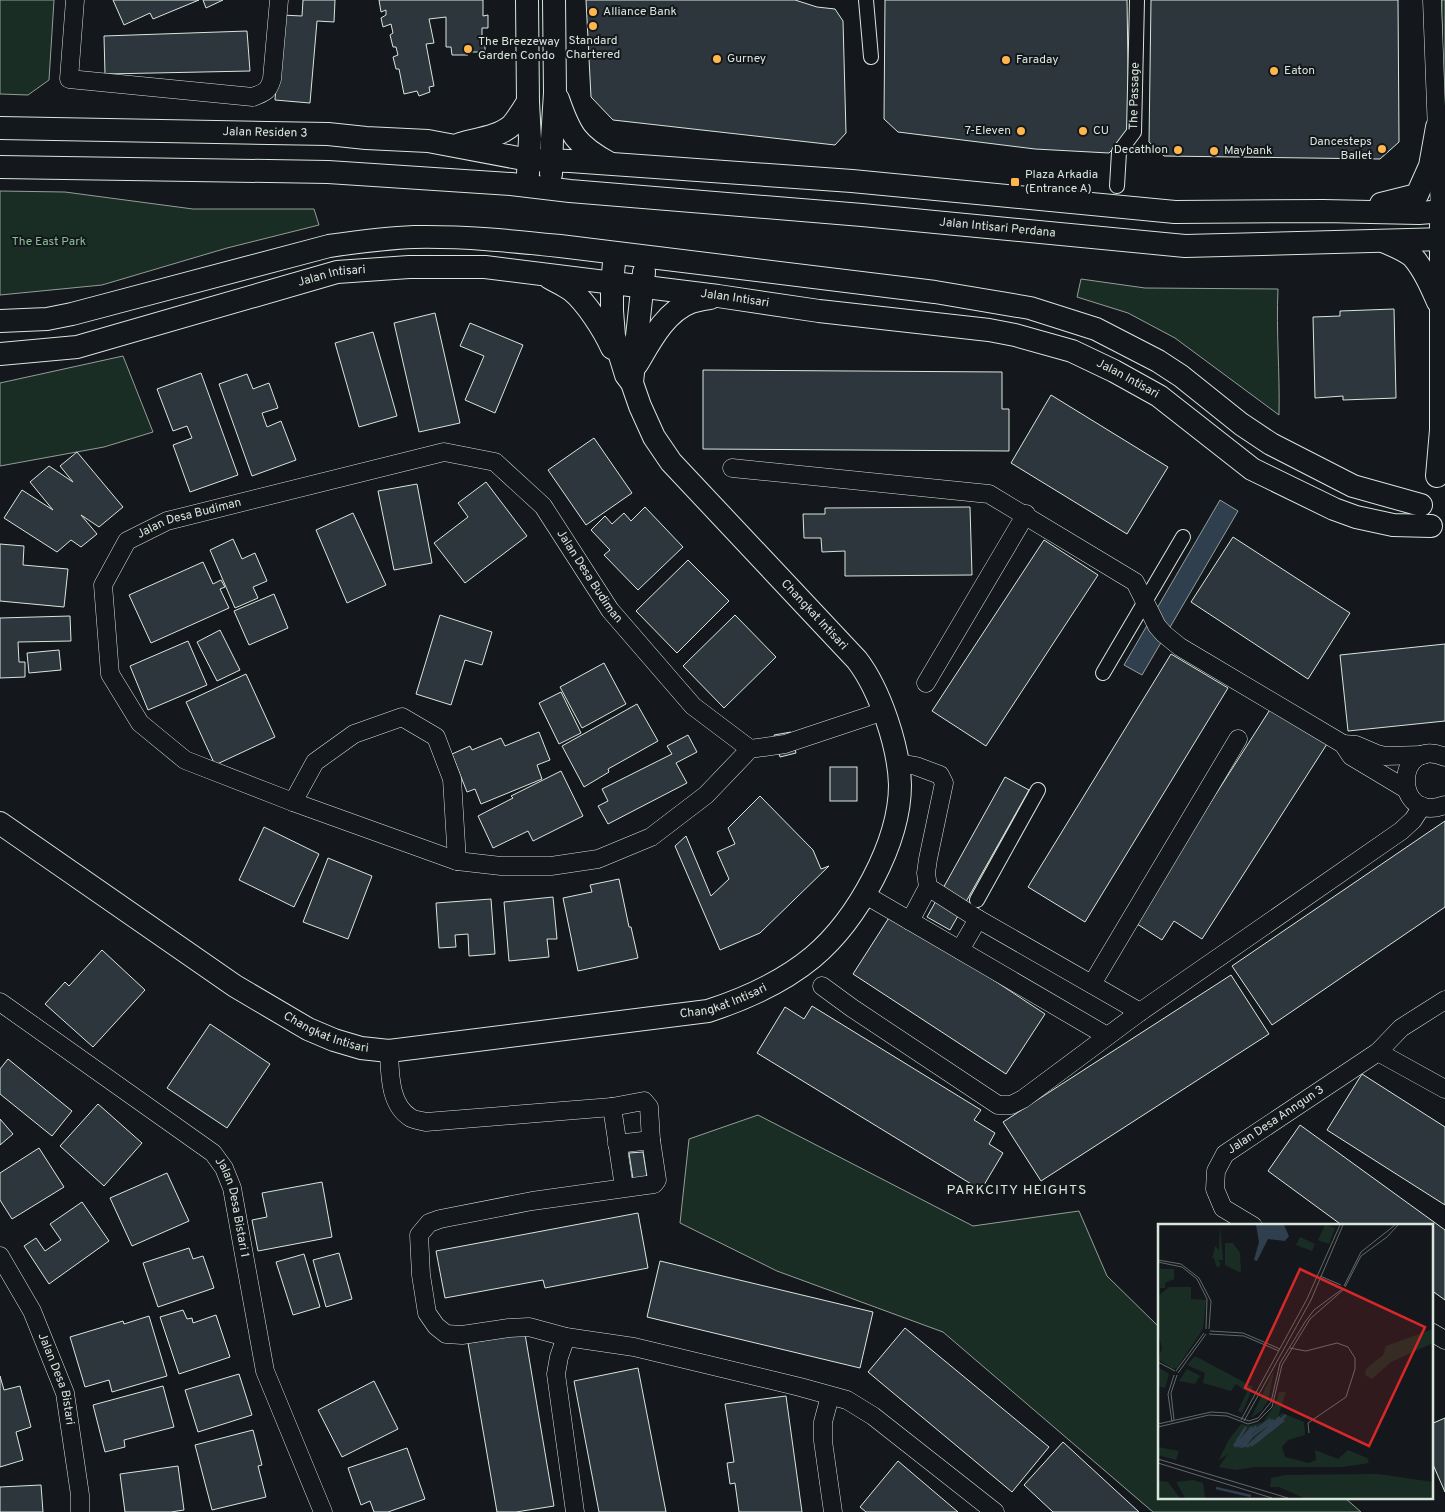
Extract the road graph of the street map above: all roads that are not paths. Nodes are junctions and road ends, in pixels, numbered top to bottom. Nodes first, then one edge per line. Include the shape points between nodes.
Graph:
1 (75, 0) edge
2 (279, 0) edge
3 (527, 0) edge
4 (554, 0) edge
5 (866, 0) edge
6 (1137, 0) edge
7 (1432, 0) edge
8 (871, 57) dead end
9 (556, 93) junction
10 (528, 102) junction
11 (1437, 127) junction
12 (0, 128) edge
13 (454, 146) junction
14 (529, 160) junction
15 (552, 160) junction
16 (610, 164) junction
17 (0, 167) edge
18 (1117, 186) dead end
19 (528, 187) junction
20 (550, 188) junction
21 (1323, 211) junction
22 (1443, 212) edge
23 (1443, 239) edge
24 (1384, 241) junction
25 (615, 253) junction
26 (646, 256) junction
27 (545, 275) junction
28 (612, 283) junction
29 (642, 287) junction
30 (718, 296) junction
31 (1442, 312) junction
32 (0, 321) edge
33 (0, 354) edge
34 (631, 375) junction
35 (732, 468) dead end
36 (1441, 475) edge
37 (1420, 504) junction
38 (1026, 514) junction
39 (1438, 529) edge
40 (1183, 537) dead end
41 (1145, 601) junction
42 (1102, 673) dead end
43 (926, 683) dead end
44 (884, 711) junction
45 (1238, 739) dead end
46 (1343, 744) junction
47 (750, 749) junction
48 (1438, 755) edge
49 (899, 763) junction
50 (1406, 789) junction
51 (1038, 790) dead end
52 (293, 802) junction
53 (1445, 805) edge
54 (1422, 806) junction
55 (0, 823) edge
56 (457, 861) junction
57 (928, 887) junction
58 (864, 894) junction
59 (976, 900) dead end
60 (978, 919) junction
61 (910, 921) junction
62 (960, 950) junction
63 (1092, 984) junction
64 (822, 986) dead end
65 (1445, 1000) edge
66 (0, 1002) edge
67 (1140, 1012) junction
68 (1107, 1036) junction
69 (389, 1051) junction
70 (1378, 1052) junction
71 (1445, 1089) edge
72 (612, 1106) junction
73 (652, 1140) junction
74 (617, 1144) junction
75 (624, 1187) junction
76 (1250, 1224) edge
77 (0, 1256) edge
78 (1432, 1333) edge
79 (566, 1337) junction
80 (1445, 1340) edge
81 (830, 1396) junction
82 (80, 1512) edge
83 (323, 1512) edge
84 (575, 1512) edge
85 (833, 1512) edge
86 (995, 1512) edge

1 - 2 street via 70,79 253,97 270,87
3 - 10 street
4 - 9 street
5 - 8 street
6 - 18 street, The Passage via 1134,132 1119,152
7 - 11 street
9 - 15 street
9 - 16 street via 569,128 578,141 589,152
10 - 13 street via 516,120 500,133
10 - 14 street
11 - 21 street via 1430,166 1417,195 1385,203
11 - 22 street
12 - 13 street, Jalan Residen 3 via 328,134 428,141
13 - 14 street, Jalan Residen 3
14 - 15 street, Jalan Residen 3
14 - 19 street
15 - 16 street
15 - 20 street
16 - 21 street via 852,181 1175,212
17 - 19 street via 328,172
19 - 20 street
20 - 24 street, Jalan Intisari Perdana via 1185,246
21 - 22 street
22 - 23 street
23 - 24 street, Jalan Intisari Perdana
23 - 31 street
24 - 31 street via 1412,257 1429,282
25 - 26 street
25 - 28 street, Changkat Intisari
25 - 32 street via 500,240 414,237 361,241 329,246 72,314 47,319
26 - 29 street, Changkat Intisari
26 - 37 street via 935,292 1030,308 1068,320 1096,329 1158,361 1271,444 1353,486
27 - 28 street, Jalan Intisari
27 - 33 street, Jalan Intisari via 485,267 409,267 337,272 77,347
27 - 34 street via 572,291 593,314 618,363
28 - 29 street, Jalan Intisari
28 - 34 street, Changkat Intisari via 614,336
29 - 30 street, Jalan Intisari
29 - 34 street, Changkat Intisari
30 - 34 street via 690,303 675,311 654,336
30 - 39 street, Jalan Intisari via 989,330 1072,352 1158,396 1252,468 1334,509 1393,525
31 - 36 street
34 - 44 street, Changkat Intisari via 640,406 670,462 857,660 867,673
35 - 38 street via 990,494
36 - 37 street via 1428,483
37 - 39 street via 1423,516
38 - 41 street via 1136,582
38 - 43 street
40 - 41 street
41 - 42 street
41 - 46 street via 1157,626 1180,647
44 - 47 street via 785,744
44 - 49 street, Changkat Intisari
45 - 63 street
46 - 48 street via 1356,745 1385,756
46 - 50 street via 1351,756
47 - 52 street, Jalan Desa Budiman via 693,706 610,610 543,506 495,462 444,452 168,521 127,541 103,585 110,674 140,723 185,760
47 - 56 street, Jalan Desa Budiman via 706,795 651,837 598,859 551,866 501,866
48 - 50 street via 1415,759 1406,773
49 - 57 street via 940,776 944,783 928,859
49 - 58 street, Changkat Intisari via 896,817 889,843
50 - 54 street
51 - 59 street
52 - 56 street, Jalan Desa Budiman
52 - 56 street via 314,762 354,734 402,717 436,737 452,779
53 - 54 street via 1437,808
54 - 67 street via 1401,831
55 - 69 street, Changkat Intisari via 235,986 308,1029 361,1048
57 - 60 street
57 - 61 street
58 - 61 street
58 - 69 street, Changkat Intisari via 838,931 814,956 790,974 725,1006 672,1016
60 - 62 street
60 - 63 street
61 - 62 street
62 - 68 street
63 - 67 street
64 - 68 street via 998,1106 1011,1105 1023,1099
65 - 70 street, Jalan Desa Anngun 3 via 1401,1028
66 - 83 street, Jalan Desa Bistari 1 via 212,1153 224,1168 232,1188 265,1372
67 - 68 street
69 - 72 street via 393,1092 400,1109 411,1118 426,1122
70 - 71 street
70 - 76 street, Jalan Desa Anngun 3 via 1225,1154 1216,1171 1215,1189 1223,1208
72 - 73 street via 647,1103
72 - 74 street
73 - 74 street
73 - 75 street via 658,1180 654,1184
74 - 75 street
75 - 79 street via 440,1219 429,1223 419,1235 427,1313 446,1334 529,1327
77 - 82 street, Jalan Desa Bistari via 32,1311 65,1393
78 - 80 street
79 - 81 street via 634,1347
79 - 84 street via 556,1374
81 - 85 street via 823,1422
81 - 86 street via 847,1400 872,1416

